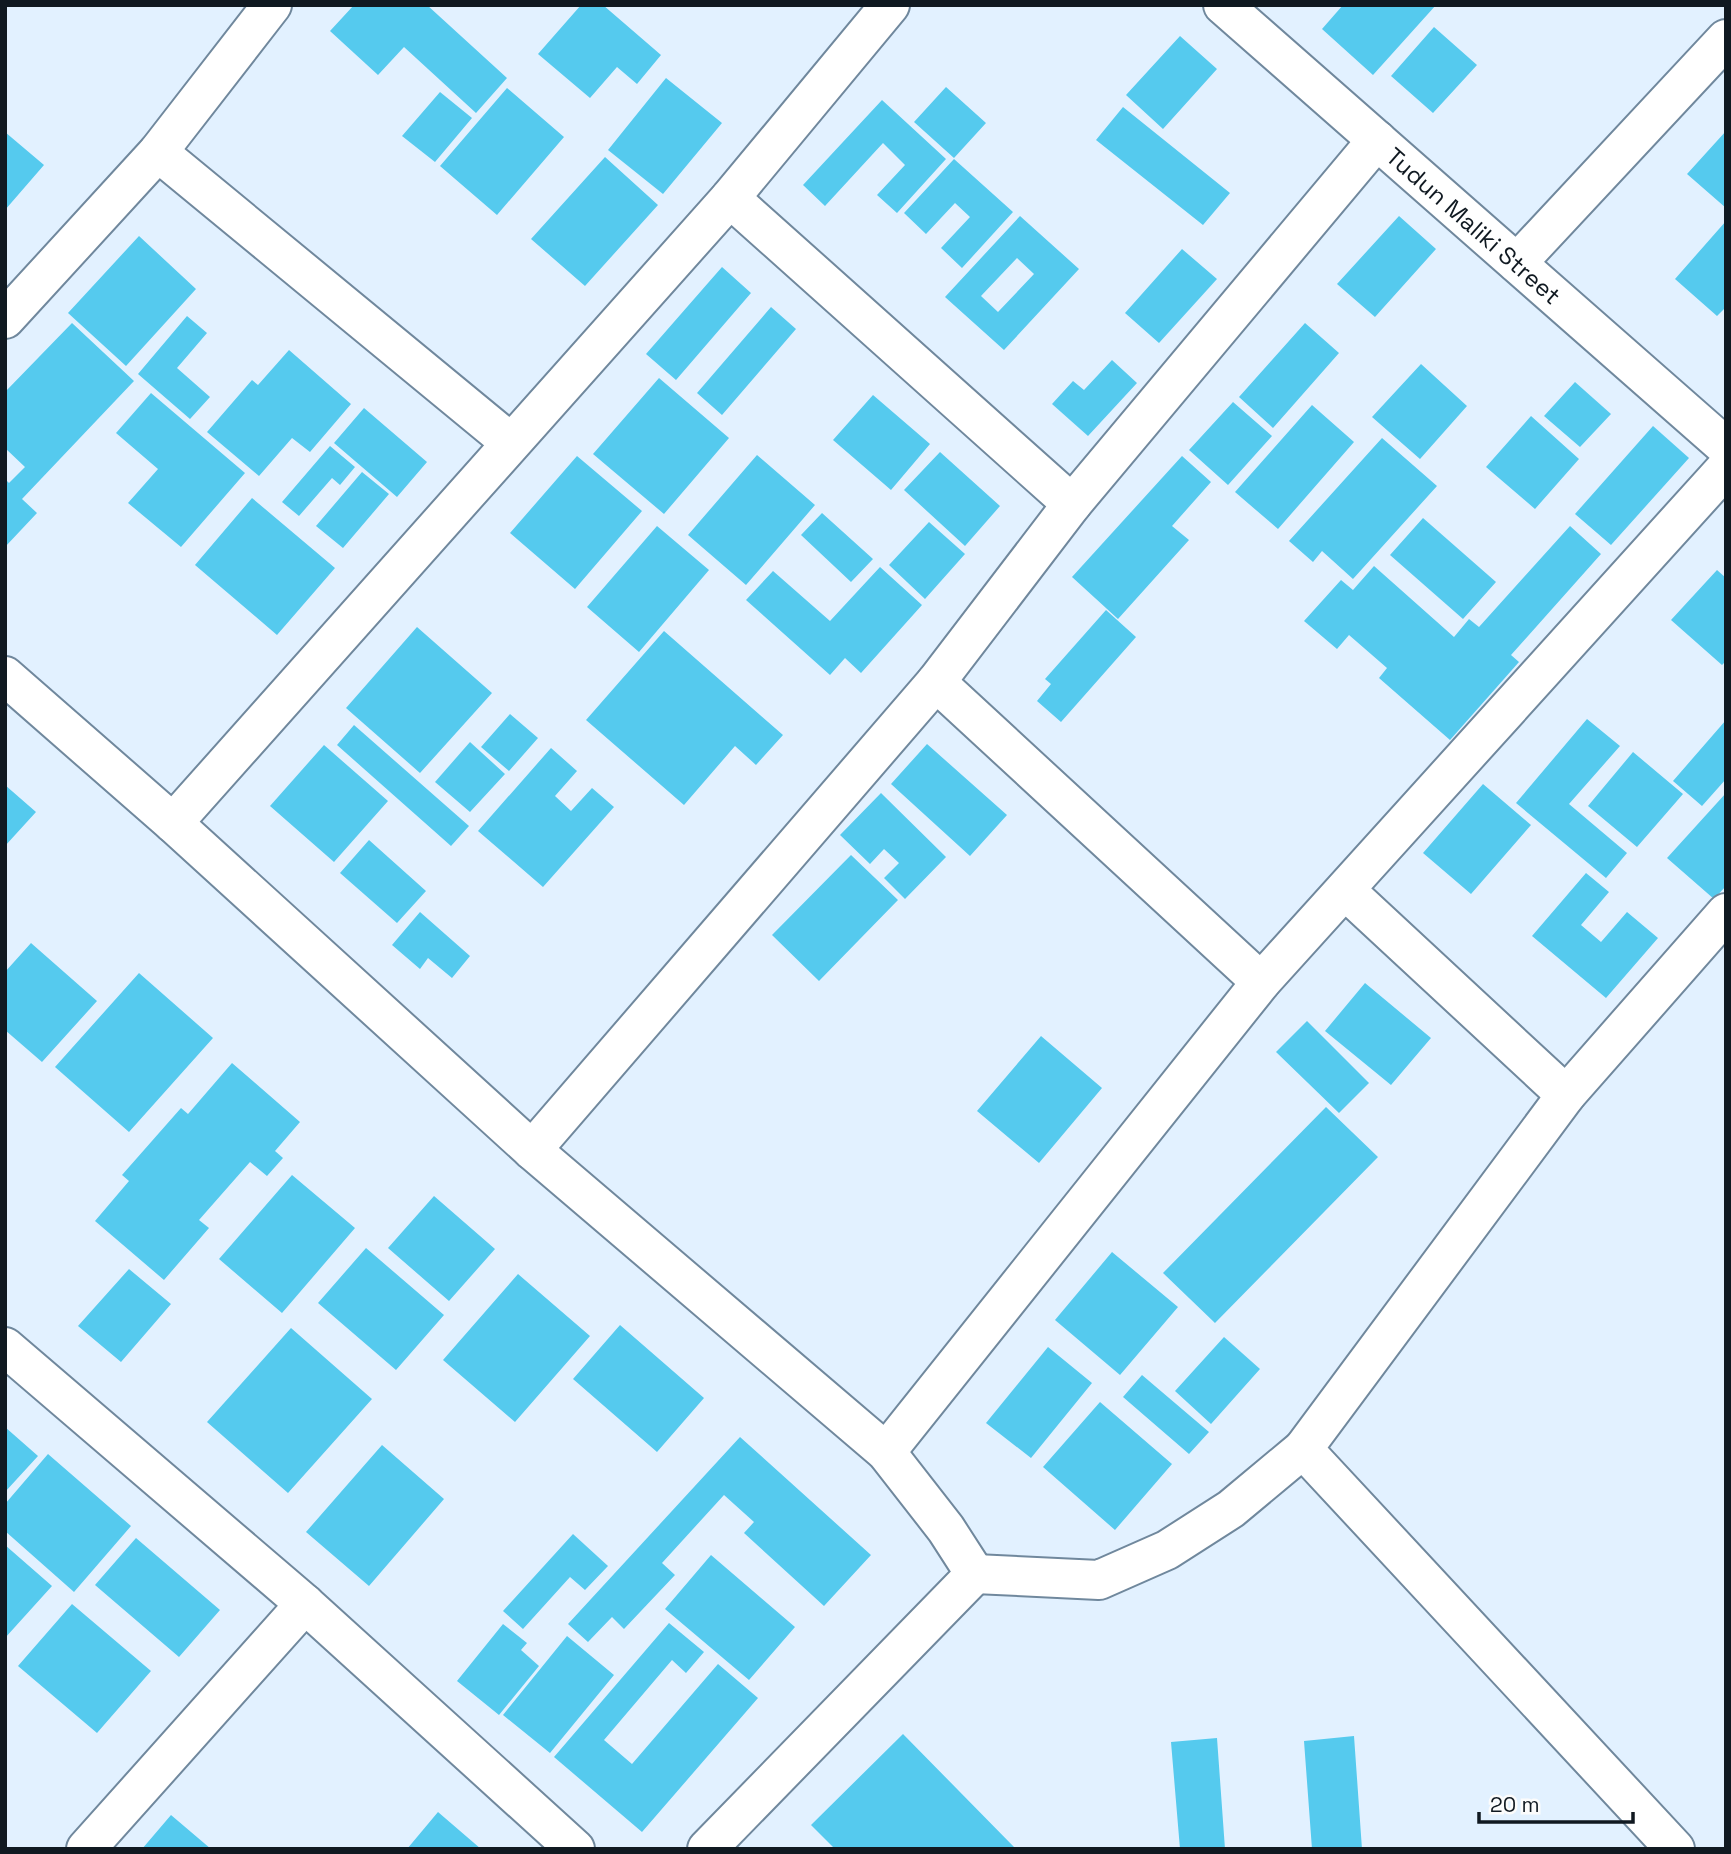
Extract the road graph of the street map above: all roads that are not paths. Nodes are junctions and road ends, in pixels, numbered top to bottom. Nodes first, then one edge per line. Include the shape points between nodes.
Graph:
1 (272, 5) edge
2 (890, 5) edge
3 (1223, 5) edge
4 (1726, 39) edge
5 (1377, 140) junction
6 (158, 152) junction
7 (730, 198) junction
8 (1517, 263) junction
9 (5, 318) edge
10 (510, 442) junction
11 (1726, 447) edge
12 (1726, 468) edge
13 (1072, 504) junction
14 (5, 676) edge
15 (936, 682) junction
16 (173, 823) junction
17 (1345, 890) junction
18 (1726, 914) edge
19 (1261, 982) junction
20 (1566, 1096) junction
21 (532, 1150) junction
22 (5, 1347) edge
23 (1303, 1449) junction
24 (886, 1452) junction
25 (975, 1574) junction
26 (305, 1604) junction
27 (86, 1849) edge
28 (575, 1849) edge
29 (707, 1849) edge
30 (1675, 1849) edge

1 - 6 street
2 - 7 street
3 - 5 street, Tudun Maliki Street
4 - 8 street
5 - 8 street, Tudun Maliki Street
5 - 13 street
6 - 9 street
6 - 10 street
7 - 10 street
7 - 13 street
8 - 11 street, Tudun Maliki Street
10 - 16 street
12 - 17 street
13 - 15 street
14 - 16 street
15 - 19 street
15 - 21 street
16 - 21 street
17 - 19 street
17 - 20 street
18 - 20 street
19 - 24 street
20 - 23 street
21 - 24 street
22 - 26 street
23 - 25 street via 1231,1509 1167,1550 1099,1580
23 - 30 street
24 - 25 street
25 - 29 street
26 - 27 street
26 - 28 street

